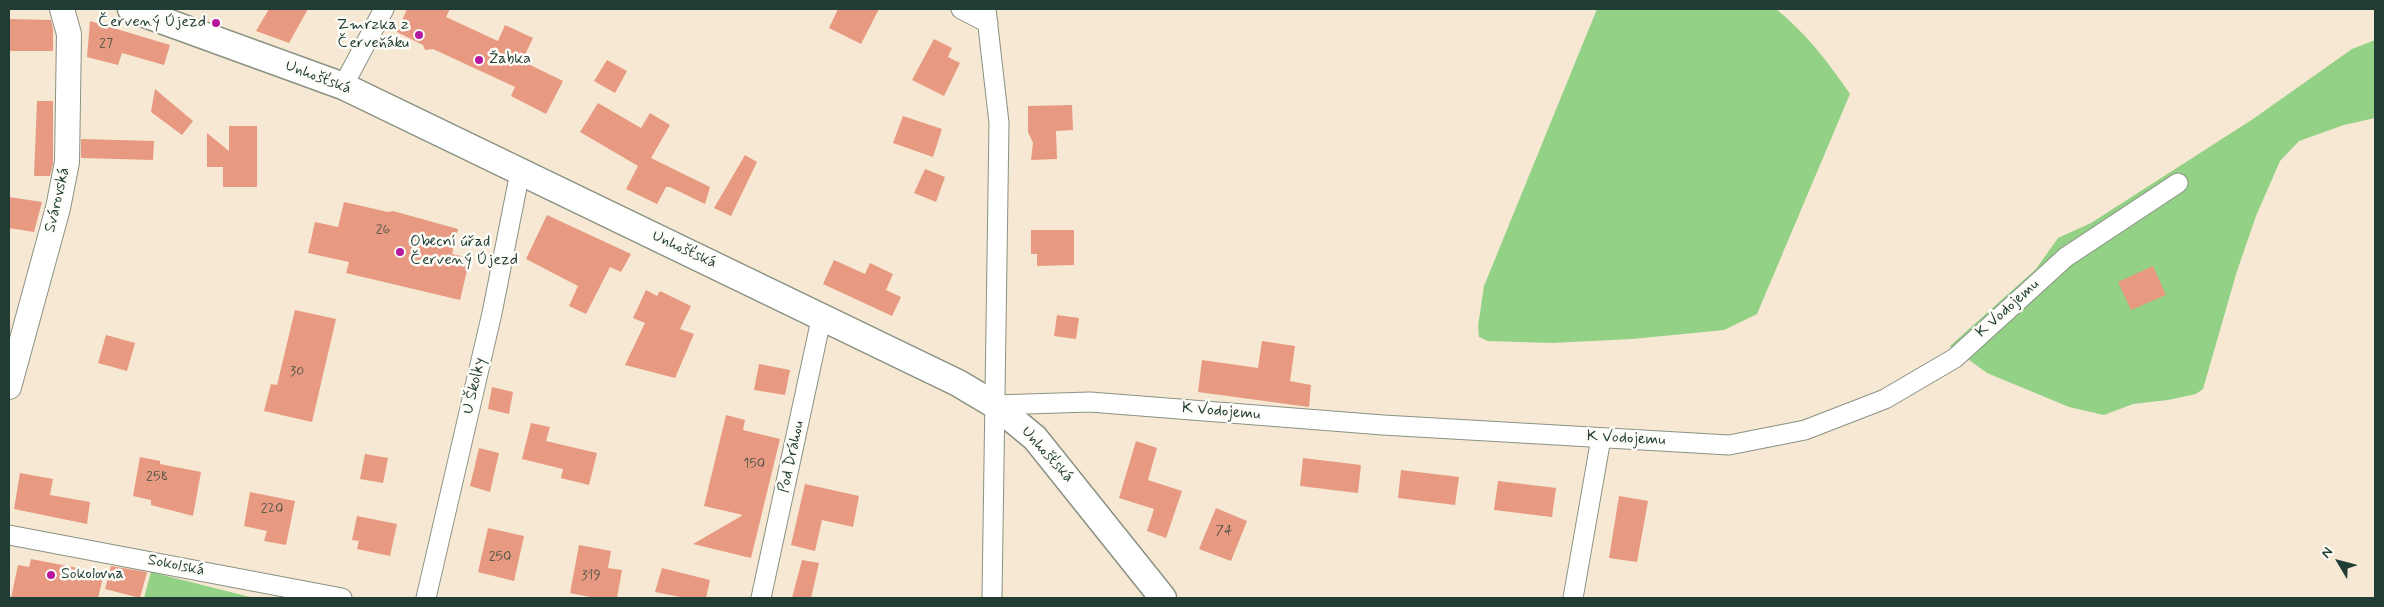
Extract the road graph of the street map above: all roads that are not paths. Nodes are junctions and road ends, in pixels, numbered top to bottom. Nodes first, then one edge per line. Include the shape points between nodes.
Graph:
1 (62, 9) edge
2 (131, 9) edge
3 (384, 9) edge
4 (961, 9) edge
5 (987, 16) edge
6 (343, 86) junction
7 (520, 172) junction
8 (2178, 183) dead end
9 (822, 315) junction
10 (9, 387) edge
11 (995, 405) junction
12 (1601, 438) junction
13 (9, 534) edge
14 (342, 598) edge
15 (426, 598) edge
16 (761, 598) edge
17 (992, 598) edge
18 (1163, 598) edge
19 (1573, 598) edge

1 - 10 street, Svárovská via 69,34 67,162 58,208
2 - 6 main road, Unhošťská
3 - 6 street
4 - 5 street
5 - 11 street via 999,124
6 - 7 main road, Unhošťská
7 - 9 main road, Unhošťská
7 - 15 street, U Školky via 492,313
8 - 12 street, K Vodojemu via 2066,257 1955,358 1885,398 1805,430 1729,445
9 - 11 main road, Unhošťská via 958,382
9 - 16 street, Pod Dráhou
11 - 12 street, K Vodojemu via 1090,402
11 - 17 street
11 - 18 main road, Unhošťská via 1048,452
12 - 19 street
13 - 14 street, Sokolská

